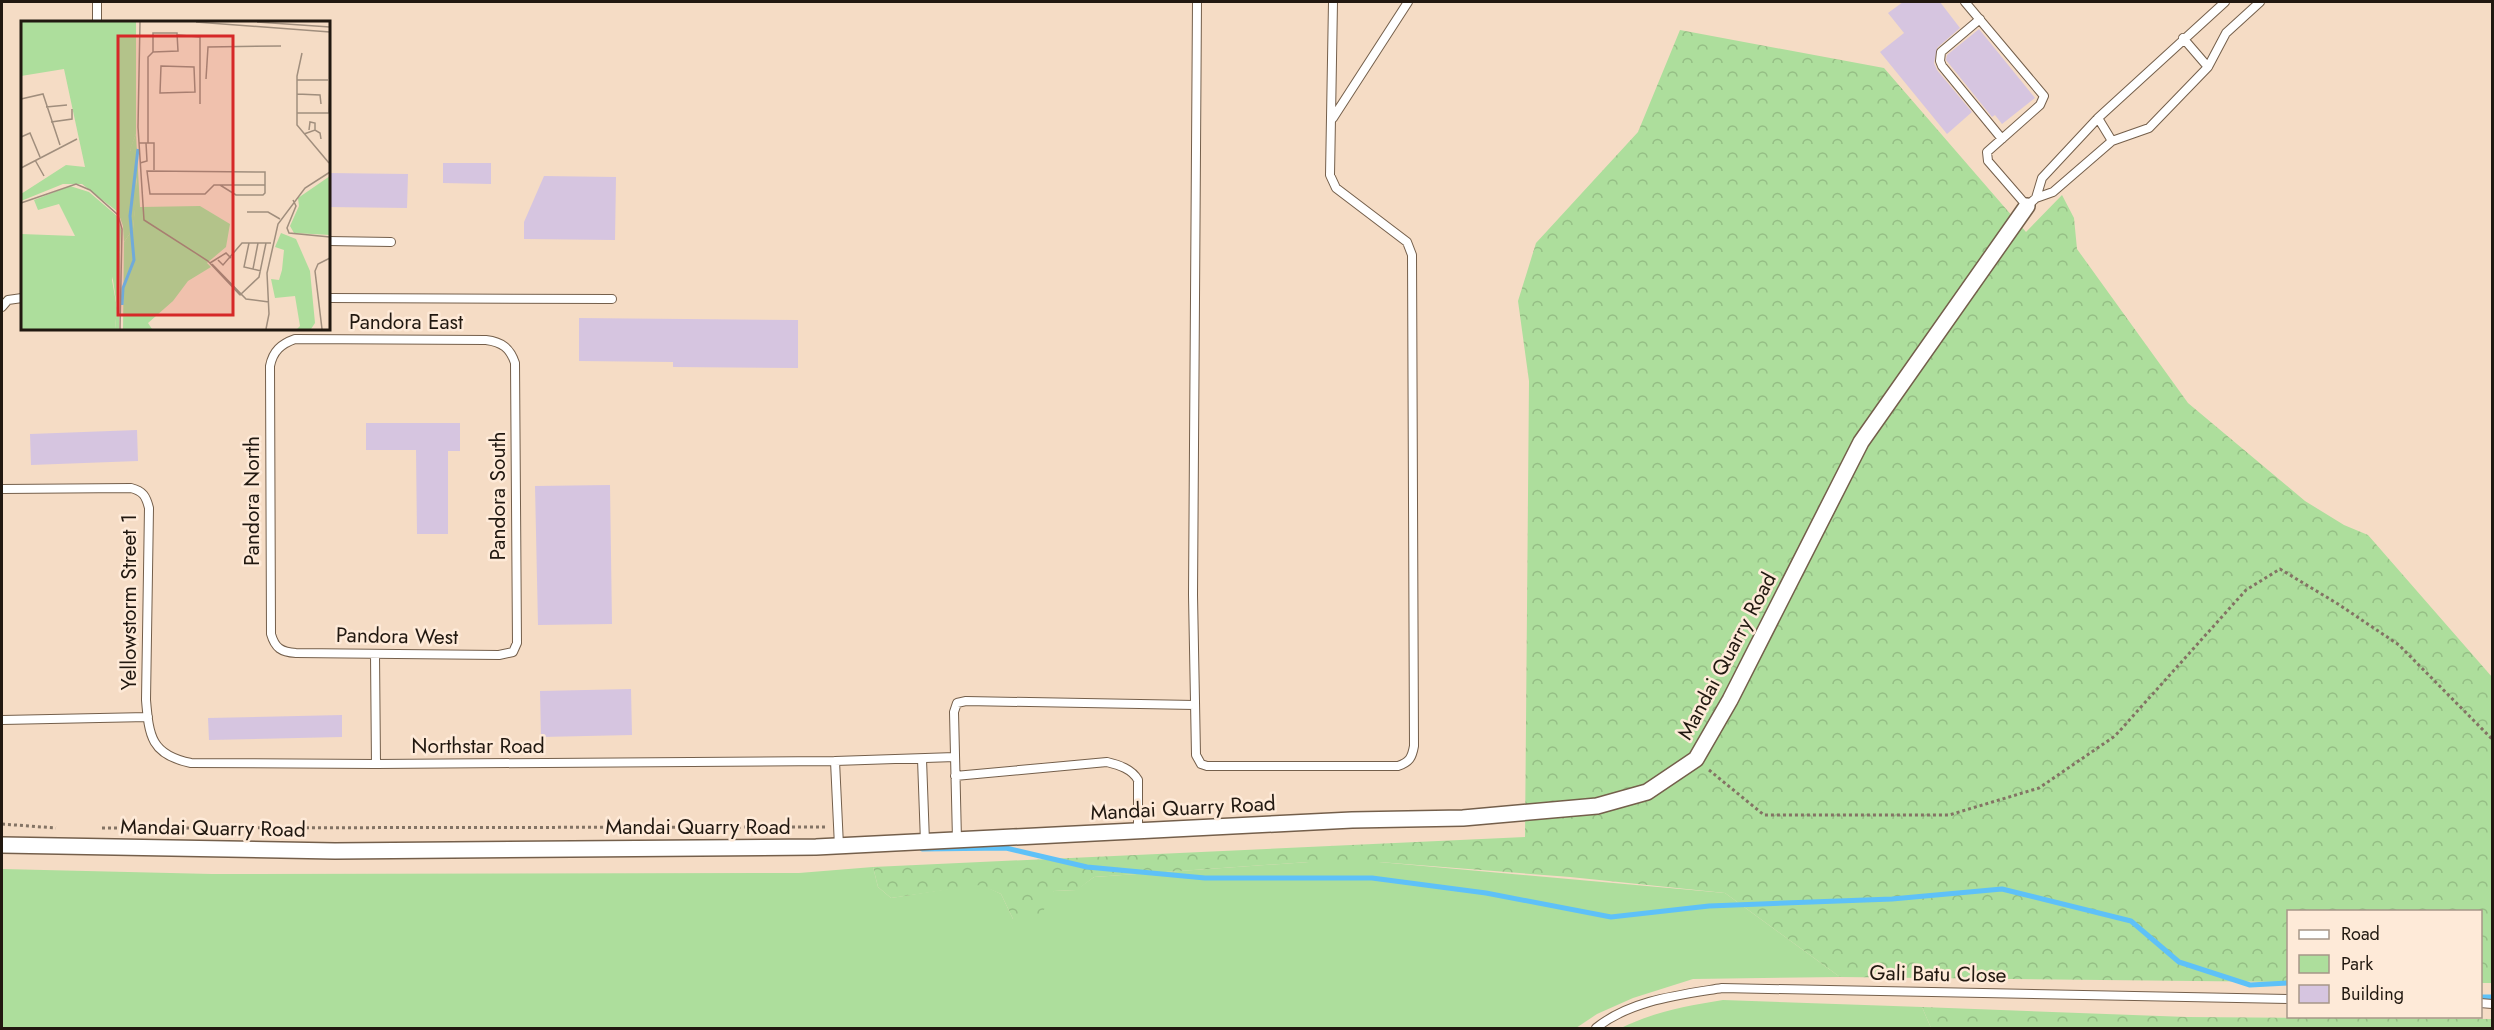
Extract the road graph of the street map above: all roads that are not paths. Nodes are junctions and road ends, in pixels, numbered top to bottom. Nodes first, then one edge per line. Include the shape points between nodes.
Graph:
1 (97, 2) edge
2 (1197, 2) edge
3 (1333, 2) edge
4 (1408, 2) edge
5 (1965, 2) edge
6 (2225, 2) edge
7 (2260, 2) edge
8 (1980, 19) junction
9 (97, 21) edge
10 (2183, 38) junction
11 (2208, 67) junction
12 (2098, 118) junction
13 (1333, 119) junction
14 (2002, 139) junction
15 (2112, 141) junction
16 (2032, 202) junction
17 (330, 241) edge
18 (391, 242) dead end
19 (21, 298) edge
20 (330, 298) edge
21 (612, 299) dead end
22 (2, 307) edge
23 (503, 344) joint
24 (276, 350) joint
25 (2, 489) edge
26 (280, 650) joint
27 (513, 652) joint
28 (375, 654) junction
29 (1195, 705) junction
30 (148, 717) junction
31 (2, 720) edge
32 (955, 757) junction
33 (922, 759) junction
34 (835, 761) junction
35 (376, 764) junction
36 (955, 776) junction
37 (1138, 832) junction
38 (957, 840) junction
39 (926, 842) junction
40 (2, 845) edge
41 (839, 846) junction
42 (2287, 999) edge
43 (1596, 1029) edge

1 - 9 lane
2 - 29 lane
3 - 13 lane
4 - 13 lane
5 - 8 lane
6 - 10 lane, Mandai Quarry Road
7 - 11 lane, Mandai Quarry Road via 2226,33
8 - 14 lane via 1941,52 1940,61
8 - 14 lane via 2044,96 2040,105
10 - 11 lane
10 - 12 lane, Mandai Quarry Road
11 - 15 lane, Mandai Quarry Road via 2149,128
12 - 15 lane
12 - 16 lane, Mandai Quarry Road via 2042,178
13 - 29 lane via 1330,176 1336,188 1407,242 1412,255 1412,758 1398,766 1207,766 1196,755
14 - 16 lane via 1987,152 1988,161
15 - 16 lane, Mandai Quarry Road via 2053,192
16 - 37 street, Mandai Quarry Road via 1861,442 1696,759 1647,792 1596,806 1462,818
17 - 18 lane
19 - 22 lane via 8,300
20 - 21 lane
23 - 24 lane, Pandora East via 486,340 295,339
23 - 27 lane, Pandora South via 512,352 515,363 517,643
24 - 26 lane, Pandora North via 270,366 271,634
25 - 30 lane, Yellowstorm Street 1 via 131,488 140,490 146,498
26 - 28 lane, Pandora West
27 - 28 lane, Pandora West
28 - 35 lane
29 - 32 lane via 966,701 957,703 954,712
30 - 31 lane
30 - 35 lane, Northstar Road via 148,729 159,748 166,755 191,763
32 - 33 lane, Northstar Road
32 - 36 lane
33 - 34 lane, Northstar Road
33 - 39 lane
34 - 35 lane, Northstar Road
34 - 41 lane
36 - 37 lane via 1107,762 1118,765 1134,773 1138,780
36 - 38 lane
37 - 38 street, Mandai Quarry Road
38 - 39 street, Mandai Quarry Road
39 - 41 street, Mandai Quarry Road
40 - 41 street, Mandai Quarry Road via 334,851
42 - 43 lane, Gali Batu Close via 1722,988 1637,1006

